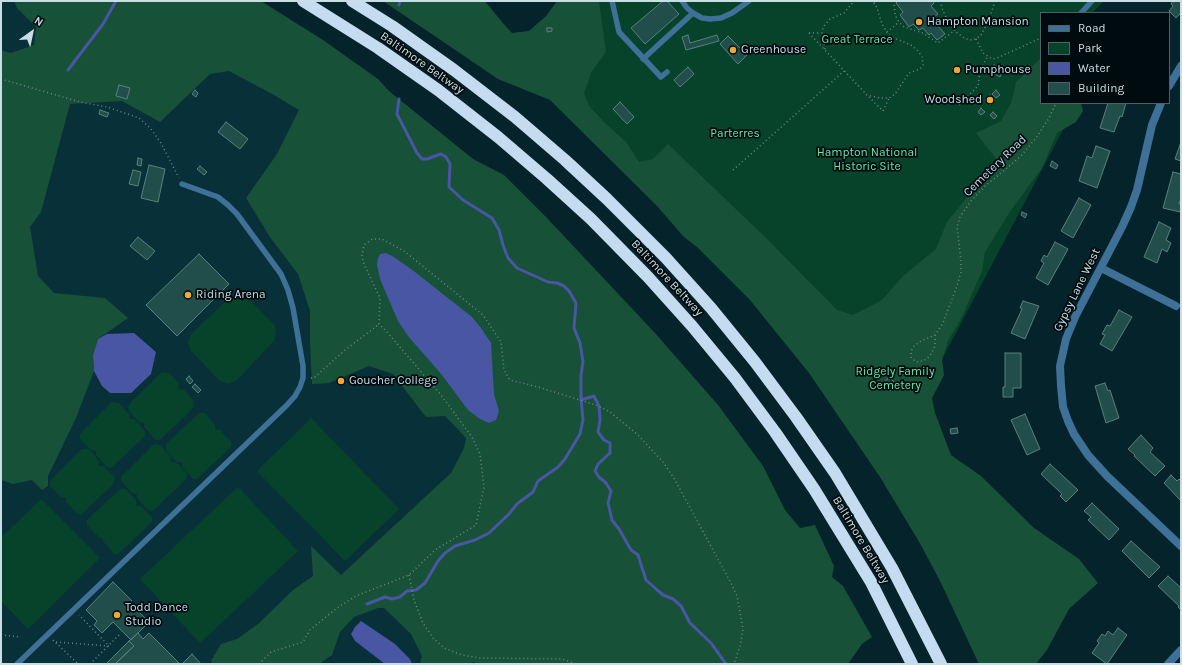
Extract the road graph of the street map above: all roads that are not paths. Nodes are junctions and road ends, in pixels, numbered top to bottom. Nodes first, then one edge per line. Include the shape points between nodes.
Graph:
1 (303, 1) edge
2 (352, 1) edge
3 (612, 1) edge
4 (682, 1) edge
5 (749, 1) edge
6 (1092, 1) edge
7 (1082, 12) edge
8 (693, 13) junction
9 (643, 59) junction
10 (1181, 66) edge
11 (667, 72) dead end
12 (1170, 84) edge
13 (1160, 104) edge
14 (182, 184) road end
15 (1101, 268) junction
16 (1176, 306) dead end
17 (1181, 546) edge
18 (1181, 650) edge
19 (17, 664) edge
20 (912, 664) edge
21 (941, 664) edge
22 (1168, 664) edge

1 - 20 highway, Baltimore Beltway via 378,48 438,90 498,137 591,219 648,277 726,366 814,489 860,564
2 - 21 highway, Baltimore Beltway via 454,70 515,117 607,199 711,308 792,411 835,474 892,568
3 - 9 lane via 619,32
4 - 8 lane
5 - 8 lane via 721,18 702,18
6 - 7 lane
8 - 9 lane
9 - 11 lane via 661,77
10 - 12 street
13 - 15 street, Gypsy Lane West via 1135,198
14 - 19 lane via 218,197 238,214 281,274 293,308 303,366 300,387 287,405
15 - 16 street
15 - 17 street, Gypsy Lane West via 1075,317 1064,347 1060,366 1063,407 1074,434 1088,455
18 - 22 street

